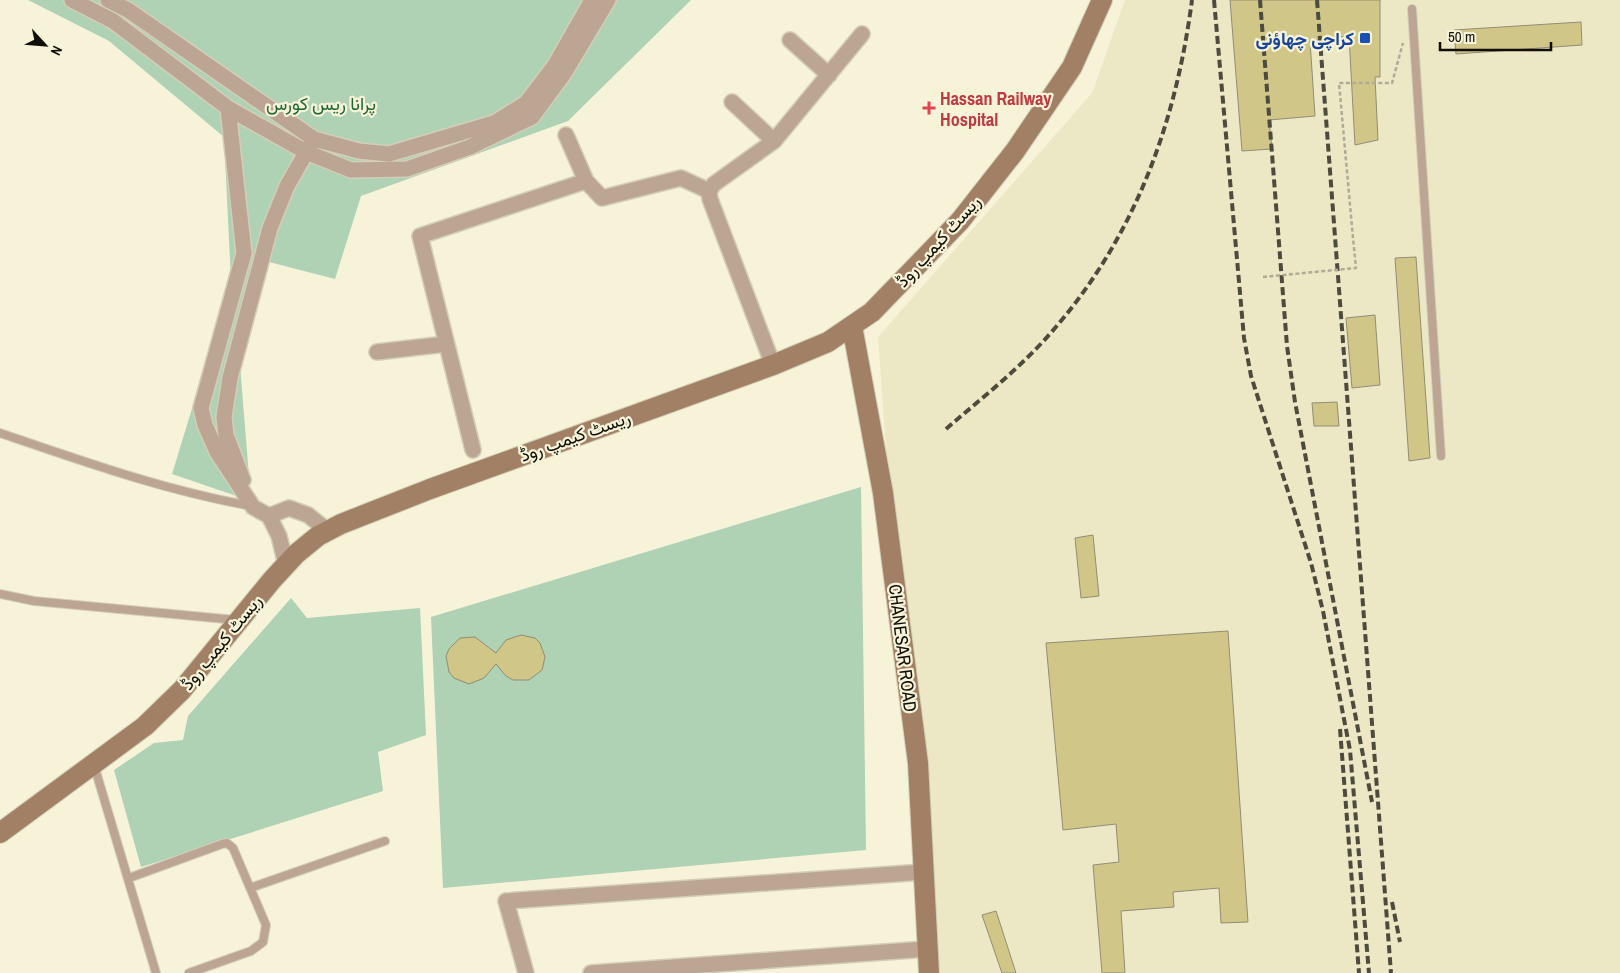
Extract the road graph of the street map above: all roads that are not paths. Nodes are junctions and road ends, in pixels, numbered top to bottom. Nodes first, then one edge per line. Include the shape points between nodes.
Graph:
1 (72, 0) edge
2 (108, 0) edge
3 (592, 0) edge
4 (608, 0) edge
5 (1102, 0) edge
6 (1412, 9) dead end
7 (862, 34) dead end
8 (790, 40) dead end
9 (829, 75) junction
10 (732, 102) dead end
11 (228, 108) junction
12 (566, 135) dead end
13 (774, 141) junction
14 (310, 146) junction
15 (586, 181) junction
16 (709, 191) junction
17 (852, 326) junction
18 (446, 344) junction
19 (377, 352) dead end
20 (772, 364) junction
21 (0, 432) edge
22 (473, 450) dead end
23 (1441, 456) dead end
24 (253, 506) junction
25 (269, 516) junction
26 (328, 531) junction
27 (286, 565) junction
28 (0, 594) edge
29 (240, 620) junction
30 (94, 763) junction
31 (0, 833) edge
32 (385, 841) dead end
33 (924, 872) junction
34 (129, 878) junction
35 (250, 888) junction
36 (927, 949) junction
37 (736, 968) edge
38 (156, 973) edge
39 (189, 973) edge
40 (526, 973) edge
41 (591, 973) edge
42 (929, 973) edge

1 - 11 street via 113,21
2 - 14 street via 128,10
3 - 14 street via 555,65 526,103 494,123 389,154
4 - 14 street via 566,72 532,116 470,147 407,169 351,170
5 - 17 street, ریسٹ کیمپ روڈ via 1072,67 1015,151 960,221 872,312
6 - 23 lane
7 - 9 street
8 - 9 street
9 - 13 street
10 - 13 street
11 - 14 street
11 - 24 street via 244,253 201,408 218,452
12 - 15 street
13 - 16 street
14 - 24 street via 270,228 230,378 224,417 226,436
15 - 16 street via 602,198 681,178
15 - 18 street via 420,236
16 - 20 street
17 - 20 street, ریسٹ کیمپ روڈ via 828,342
17 - 33 street, CHANESAR ROAD via 883,493 918,763
18 - 19 street
18 - 22 street
20 - 26 street, ریسٹ کیمپ روڈ via 430,489
21 - 24 lane via 85,462 215,500
24 - 25 street
25 - 26 street via 289,508 308,515
25 - 27 street via 279,536
26 - 27 street, ریسٹ کیمپ روڈ
27 - 29 street, ریسٹ کیمپ روڈ
28 - 29 lane via 34,601
29 - 30 street, ریسٹ کیمپ روڈ via 182,690 145,726
30 - 31 street, ریسٹ کیمپ روڈ
30 - 34 lane
32 - 35 lane
33 - 36 street, CHANESAR ROAD
33 - 40 street via 506,902
34 - 35 lane via 227,843 233,848
34 - 38 lane
35 - 39 lane via 266,925 263,942 251,951
36 - 37 street
36 - 42 street, CHANESAR ROAD
37 - 41 street

